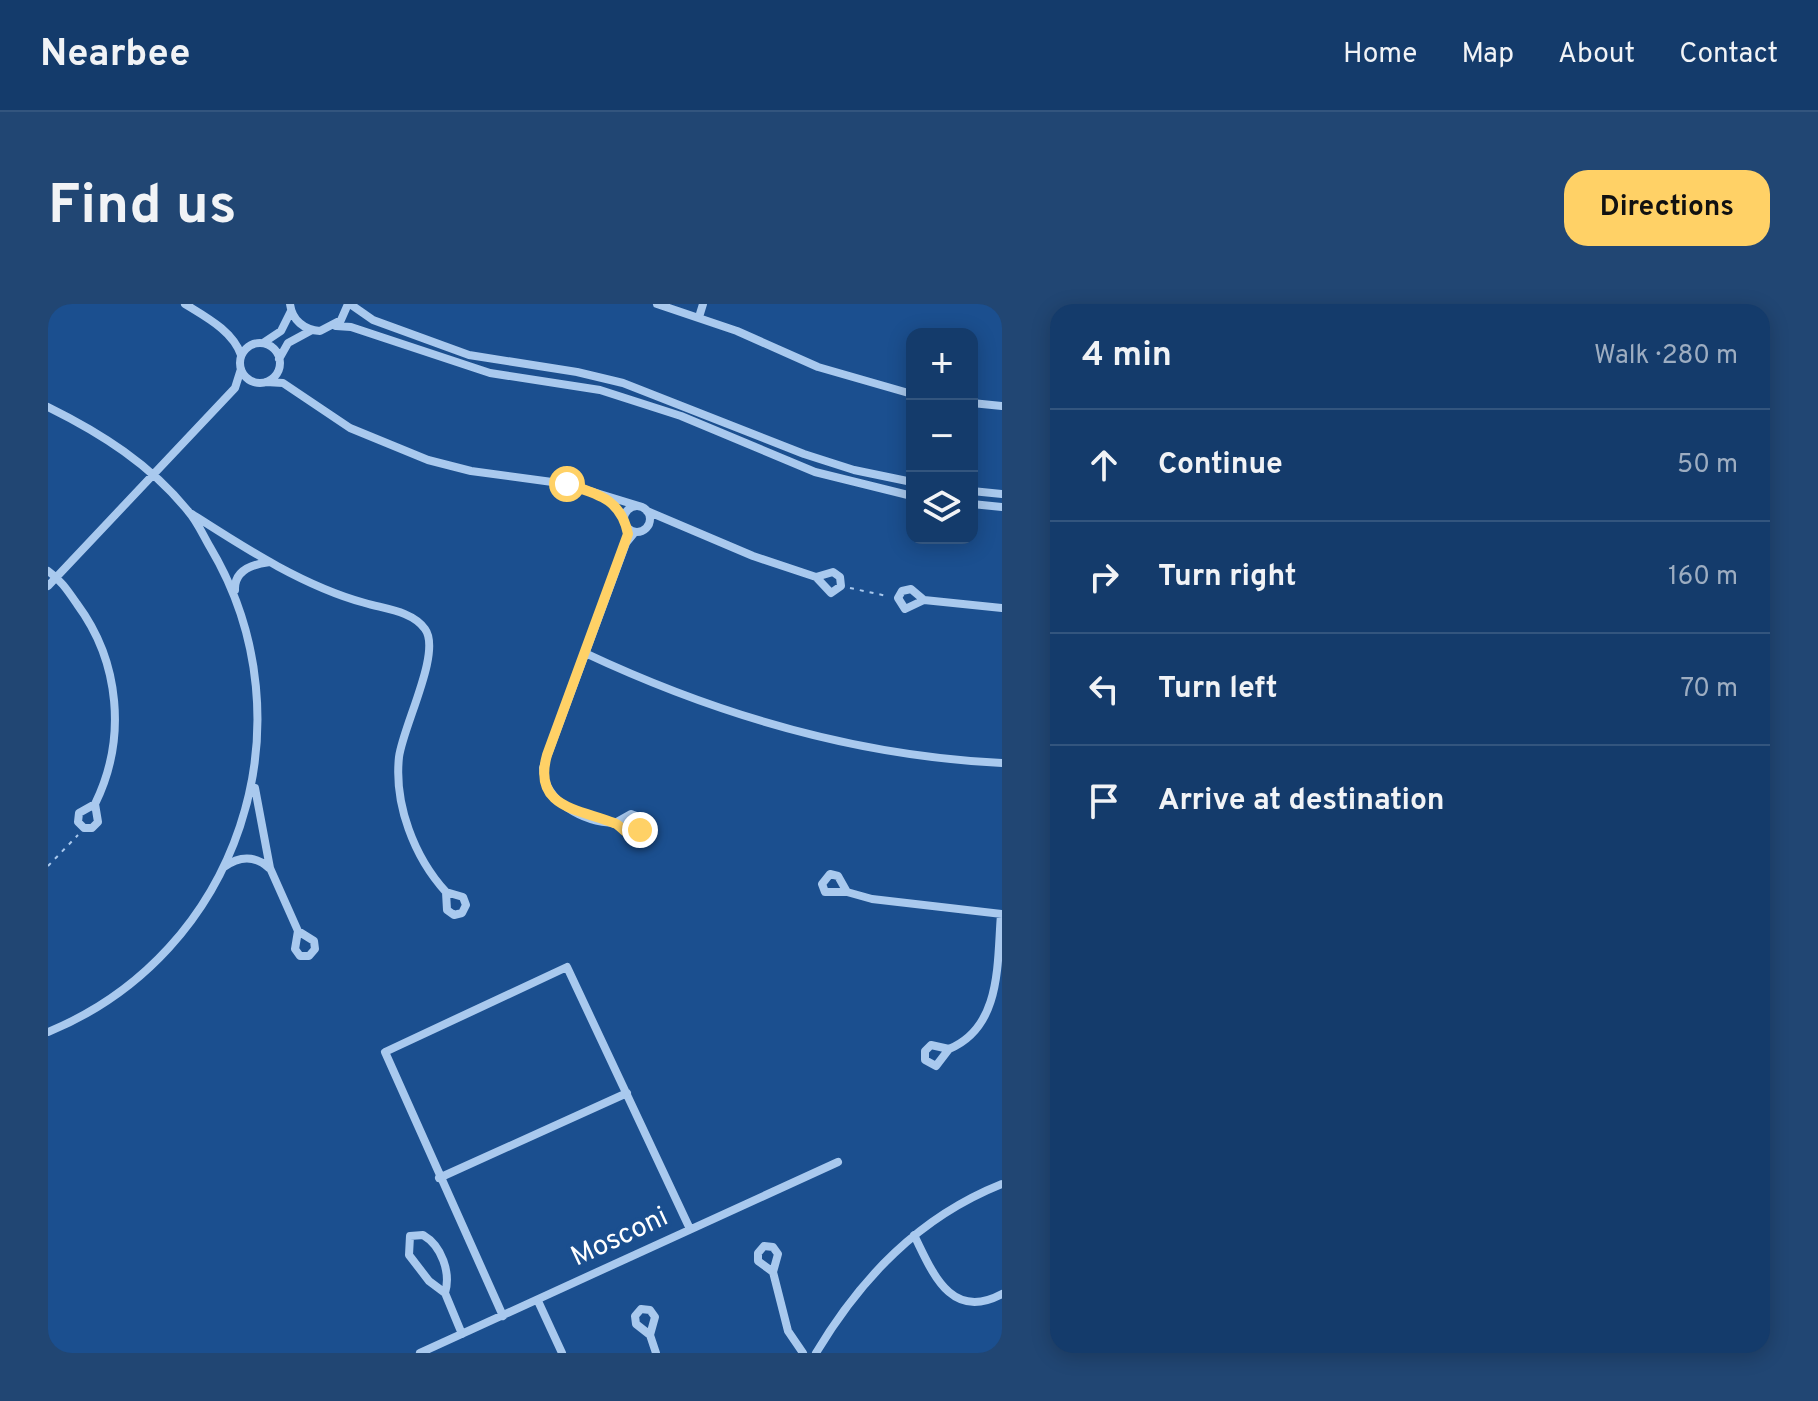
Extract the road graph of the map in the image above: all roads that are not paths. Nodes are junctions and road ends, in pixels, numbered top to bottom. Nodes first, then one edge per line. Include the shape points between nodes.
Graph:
1 (185, 304) edge
2 (349, 304) edge
3 (657, 304) edge
4 (703, 304) edge
5 (291, 308) edge
6 (699, 317) junction
7 (336, 326) junction
8 (312, 330) junction
9 (263, 343) junction
10 (237, 344) junction
11 (248, 347) junction
12 (241, 355) junction
13 (279, 364) junction
14 (241, 369) junction
15 (254, 382) junction
16 (266, 382) junction
17 (283, 383) junction
18 (235, 388) junction
19 (906, 392) edge
20 (978, 404) edge
21 (1002, 406) edge
22 (48, 407) edge
23 (154, 475) junction
24 (906, 481) edge
25 (978, 492) edge
26 (1002, 494) edge
27 (906, 495) edge
28 (605, 496) junction
29 (978, 505) edge
30 (1002, 507) edge
31 (643, 508) junction
32 (189, 512) junction
33 (624, 517) junction
34 (663, 519) junction
35 (626, 527) junction
36 (640, 530) junction
37 (626, 543) junction
38 (271, 562) junction
39 (48, 571) edge
40 (57, 577) junction
41 (816, 577) junction
42 (48, 586) edge
43 (235, 595) junction
44 (924, 600) junction
45 (1002, 608) edge
46 (585, 653) junction
47 (1002, 763) edge
48 (254, 771) junction
49 (95, 804) junction
50 (615, 823) dead end
51 (224, 868) junction
52 (270, 868) junction
53 (446, 892) dead end
54 (847, 892) dead end
55 (1001, 914) edge
56 (298, 931) dead end
57 (48, 1032) edge
58 (949, 1049) dead end
59 (627, 1093) junction
60 (838, 1162) dead end
61 (439, 1178) junction
62 (1002, 1184) edge
63 (690, 1229) junction
64 (914, 1235) junction
65 (773, 1272) dead end
66 (445, 1293) junction
67 (1002, 1294) edge
68 (538, 1301) junction
69 (503, 1316) junction
70 (462, 1334) junction
71 (650, 1335) dead end
72 (420, 1353) edge
73 (562, 1353) edge
74 (656, 1353) edge
75 (803, 1353) edge
76 (816, 1353) edge

1 - 10 street
2 - 7 street
2 - 24 street via 373,320 469,355 623,383 804,454
3 - 6 street
4 - 6 street
5 - 8 street
5 - 9 street via 281,331
6 - 19 street via 818,367
7 - 8 street
7 - 27 street via 490,373 614,394 815,472
8 - 13 street via 288,343
9 - 11 street
9 - 13 street via 273,348
10 - 11 street
10 - 12 street
11 - 12 street
12 - 14 street
13 - 16 street
13 - 17 street
14 - 15 street
14 - 18 street
15 - 16 street
15 - 18 street
16 - 17 street
17 - 28 street via 350,428 405,452 449,467 545,480
18 - 23 street
20 - 21 street
22 - 23 street via 92,430
23 - 32 street
23 - 40 street
25 - 26 street
28 - 31 street
28 - 33 street
29 - 30 street
31 - 33 street via 631,507
31 - 34 street
31 - 36 street via 650,518
32 - 38 street
32 - 43 street
33 - 35 street
34 - 36 street
34 - 41 street
35 - 36 street
35 - 37 street
36 - 37 street
37 - 46 street
38 - 43 street via 246,569 235,582
38 - 53 street via 359,601 410,616 426,631 430,660 399,757 400,793 419,854
39 - 40 street
40 - 42 street
40 - 49 street via 98,638 112,681 114,744
41 - 41 street via 833,572 841,586 827,592
43 - 48 street via 255,671 259,723
44 - 44 street via 909,610 898,598 911,589
44 - 45 street
46 - 47 street via 719,708 800,734 883,751
46 - 50 street via 547,755 543,780 554,798 569,808
48 - 51 street via 247,810
48 - 52 street
49 - 49 street via 98,822 84,828 79,813
51 - 52 street via 232,861 253,858
51 - 57 street via 160,958 110,998
52 - 56 street
54 - 55 street
55 - 58 street via 992,1003 971,1035
59 - 61 street
59 - 61 street via 567,967 385,1052
59 - 63 street
60 - 63 street, Mosconi
61 - 69 street
62 - 64 street via 954,1207
63 - 68 street, Mosconi
64 - 67 street via 932,1275 951,1295 978,1302
64 - 76 street via 880,1265
65 - 75 street via 788,1331
66 - 66 street via 413,1263 407,1247 410,1236 423,1235 439,1251 448,1272
66 - 70 street
68 - 69 street, Mosconi
68 - 73 street
69 - 70 street, Mosconi
70 - 72 street, Mosconi
71 - 74 street

